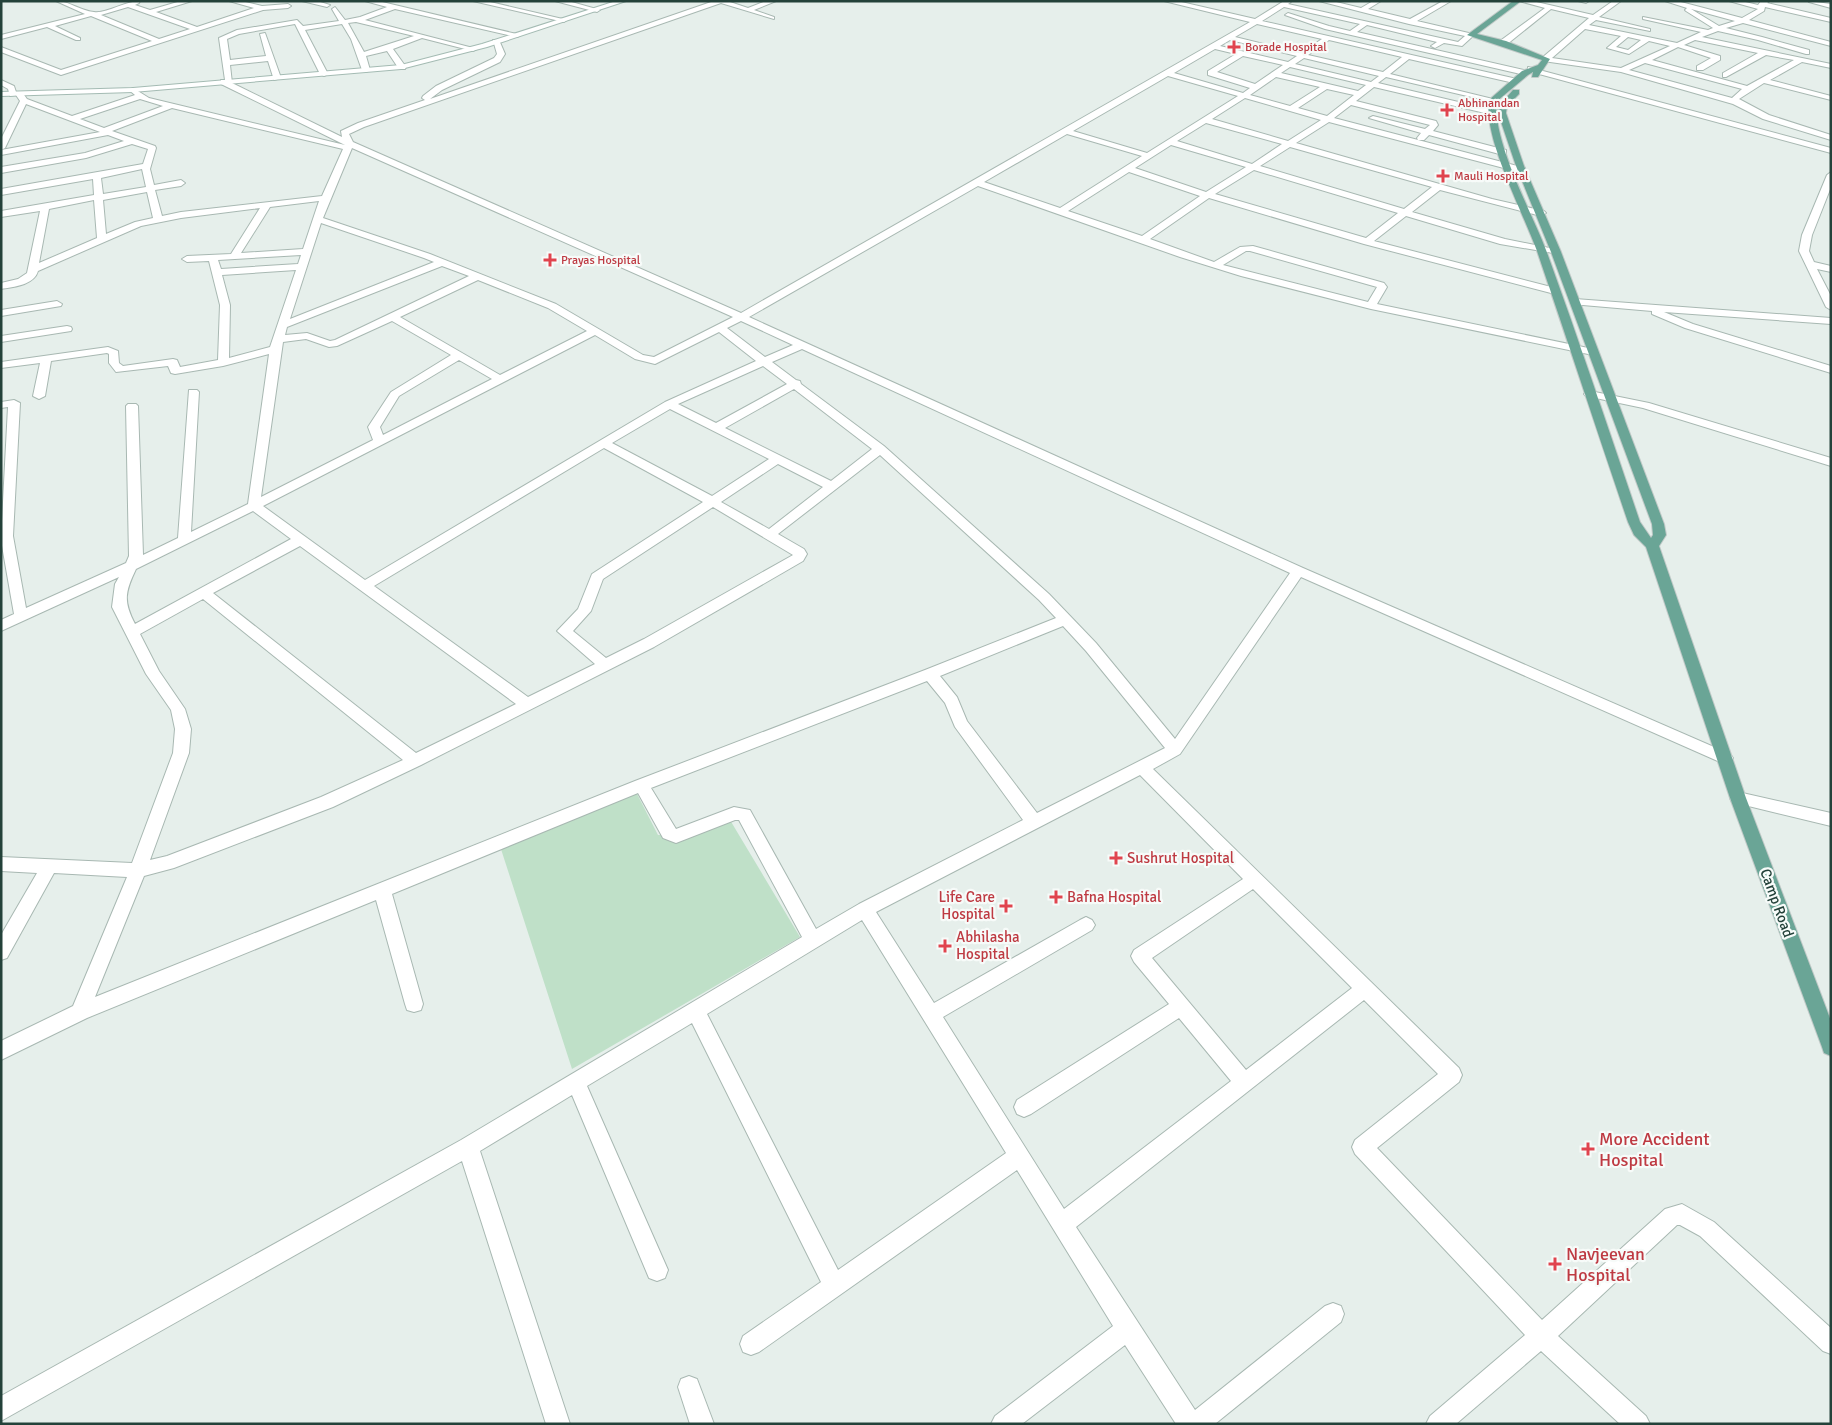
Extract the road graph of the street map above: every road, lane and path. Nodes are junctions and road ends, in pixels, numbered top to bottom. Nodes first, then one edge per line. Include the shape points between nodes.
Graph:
1 (59, 1) edge
2 (141, 1) edge
3 (189, 1) edge
4 (232, 1) edge
5 (305, 1) edge
6 (368, 1) edge
7 (476, 1) edge
8 (558, 1) edge
9 (623, 1) edge
10 (721, 1) edge
11 (773, 1) edge
12 (1167, 1) edge
13 (1322, 1) edge
14 (1378, 1) edge
15 (1448, 1) edge
16 (1518, 1) edge
17 (1522, 1) edge
18 (1581, 1) edge
19 (1586, 1) edge
20 (1618, 1) edge
21 (1668, 1) edge
22 (1732, 1) edge
23 (288, 3) edge
24 (1286, 3) edge
25 (1808, 3) edge
26 (1689, 4) edge
27 (129, 5) junction
28 (327, 5) dead end
29 (1764, 5) edge
30 (1831, 6) edge
31 (1550, 7) junction
32 (262, 8) junction
33 (396, 8) junction
34 (335, 9) dead end
35 (597, 10) junction
36 (748, 10) junction
37 (1362, 10) junction
38 (1673, 11) dead end
39 (150, 12) junction
40 (1831, 12) edge
41 (93, 14) junction
42 (1540, 14) junction
43 (1653, 14) dead end
44 (1752, 15) junction
45 (1549, 16) dead end
46 (1831, 16) edge
47 (1264, 17) junction
48 (1594, 17) junction
49 (442, 18) junction
50 (772, 18) dead end
51 (1645, 18) junction
52 (1769, 18) dead end
53 (357, 20) junction
54 (564, 20) junction
55 (1350, 20) junction
56 (1742, 20) junction
57 (1831, 20) edge
58 (344, 22) junction
59 (433, 22) dead end
60 (1409, 22) junction
61 (1366, 24) junction
62 (1581, 24) junction
63 (48, 25) junction
64 (298, 25) junction
65 (1630, 25) junction
66 (1730, 26) junction
67 (1831, 27) edge
68 (415, 29) dead end
69 (1719, 29) junction
70 (197, 30) junction
71 (1656, 31) dead end
72 (406, 32) junction
73 (1351, 32) junction
74 (1710, 32) junction
75 (1822, 33) dead end
76 (263, 34) dead end
77 (517, 35) junction
78 (1471, 35) junction
79 (1626, 35) junction
80 (1674, 35) dead end
81 (422, 36) junction
82 (1831, 36) edge
83 (1, 37) edge
84 (1228, 38) junction
85 (1328, 38) junction
86 (1694, 38) junction
87 (78, 39) dead end
88 (1647, 39) junction
89 (1442, 41) junction
90 (1712, 41) junction
91 (159, 42) junction
92 (496, 42) junction
93 (1503, 43) junction
94 (1831, 44) edge
95 (1678, 45) junction
96 (1214, 47) junction
97 (390, 48) junction
98 (473, 49) junction
99 (1815, 49) dead end
100 (1, 50) edge
101 (1430, 50) junction
102 (1766, 52) junction
103 (1241, 54) junction
104 (1707, 54) junction
105 (14, 55) junction
106 (362, 55) junction
107 (1302, 56) junction
108 (1655, 56) junction
109 (1804, 56) junction
110 (1407, 57) junction
111 (1, 58) edge
112 (271, 58) junction
113 (1546, 59) junction
114 (1644, 60) junction
115 (226, 63) junction
116 (1289, 65) junction
117 (1633, 66) junction
118 (1831, 66) edge
119 (402, 67) junction
120 (1700, 68) junction
121 (366, 70) junction
122 (1533, 70) junction
123 (1622, 70) junction
124 (324, 74) junction
125 (1166, 74) junction
126 (1275, 74) junction
127 (1385, 75) junction
128 (1726, 75) junction
129 (277, 78) junction
130 (1514, 81) junction
131 (1630, 81) dead end
132 (1, 82) edge
133 (227, 82) junction
134 (1761, 82) junction
135 (1373, 85) junction
136 (1326, 86) junction
137 (1256, 87) junction
138 (1749, 89) junction
139 (133, 90) junction
140 (1, 94) edge
141 (1360, 94) junction
142 (19, 96) junction
143 (142, 96) junction
144 (1244, 96) junction
145 (1738, 98) junction
146 (1831, 98) edge
147 (1493, 100) junction
148 (1350, 102) junction
149 (171, 106) junction
150 (414, 107) junction
151 (1291, 109) junction
152 (1491, 113) junction
153 (1502, 115) junction
154 (1766, 117) junction
155 (1373, 118) dead end
156 (72, 119) junction
157 (1328, 119) junction
158 (1206, 120) junction
159 (1065, 131) junction
160 (106, 132) junction
161 (1427, 132) junction
162 (1831, 138) edge
163 (132, 141) junction
164 (1171, 142) junction
165 (1416, 142) junction
166 (1289, 144) junction
167 (349, 146) junction
168 (1, 148) edge
169 (1831, 151) edge
170 (1503, 152) junction
171 (1, 153) edge
172 (1149, 156) junction
173 (146, 166) junction
174 (1252, 167) junction
175 (1507, 167) junction
176 (1129, 169) junction
177 (1, 170) edge
178 (1522, 170) junction
179 (97, 176) junction
180 (1831, 176) edge
181 (976, 182) junction
182 (181, 183) dead end
183 (1438, 186) junction
184 (151, 188) junction
185 (1, 192) edge
186 (1206, 196) junction
187 (98, 198) junction
188 (325, 198) junction
189 (1820, 200) junction
190 (1831, 203) edge
191 (45, 206) junction
192 (266, 206) junction
193 (1525, 210) junction
194 (1061, 211) junction
195 (1405, 212) junction
196 (1541, 213) junction
197 (1, 214) edge
198 (318, 219) junction
199 (158, 220) junction
200 (102, 240) junction
201 (1143, 240) junction
202 (1367, 242) junction
203 (1541, 250) junction
204 (306, 252) junction
205 (1556, 252) junction
206 (234, 256) junction
207 (213, 258) junction
208 (186, 259) dead end
209 (443, 262) junction
210 (1810, 264) junction
211 (1215, 266) junction
212 (302, 267) junction
213 (33, 269) junction
214 (1831, 269) edge
215 (217, 272) junction
216 (478, 276) junction
217 (1, 286) edge
218 (1555, 291) junction
219 (1826, 292) edge
220 (1575, 302) junction
221 (57, 304) dead end
222 (1371, 306) junction
223 (1831, 307) edge
224 (1648, 308) junction
225 (1, 314) edge
226 (393, 317) junction
227 (741, 317) junction
228 (1831, 321) edge
229 (283, 325) junction
230 (720, 328) junction
231 (67, 329) dead end
232 (595, 331) junction
233 (1, 339) edge
234 (277, 344) junction
235 (802, 345) junction
236 (1574, 348) junction
237 (1593, 352) junction
238 (459, 355) junction
239 (46, 359) junction
240 (223, 363) junction
241 (764, 363) junction
242 (1, 365) edge
243 (1831, 370) edge
244 (499, 379) junction
245 (796, 384) junction
246 (193, 392) dead end
247 (1590, 394) junction
248 (40, 396) dead end
249 (1610, 397) junction
250 (669, 404) junction
251 (1, 405) edge
252 (132, 406) dead end
253 (717, 428) junction
254 (379, 441) junction
255 (603, 443) junction
256 (880, 449) junction
257 (778, 459) junction
258 (1831, 462) edge
259 (831, 486) junction
260 (713, 502) junction
261 (5, 506) edge
262 (254, 506) junction
263 (769, 534) junction
264 (4, 537) edge
265 (184, 540) junction
266 (300, 540) junction
267 (1652, 546) junction
268 (129, 567) junction
269 (1298, 571) junction
270 (364, 586) junction
271 (204, 593) junction
272 (21, 616) junction
273 (1066, 619) junction
274 (1, 626) edge
275 (132, 632) junction
276 (606, 665) junction
277 (930, 674) junction
278 (527, 704) junction
279 (1175, 750) junction
280 (1725, 758) junction
281 (416, 761) junction
282 (1141, 767) junction
283 (641, 785) junction
284 (1738, 798) junction
285 (1831, 820) edge
286 (1034, 822) junction
287 (1, 864) edge
288 (49, 866) junction
289 (138, 870) junction
290 (1254, 880) junction
291 (382, 890) junction
292 (865, 909) junction
293 (1086, 926) dead end
294 (813, 940) junction
295 (1, 952) edge
296 (1365, 989) junction
297 (414, 1004) dead end
298 (1182, 1006) junction
299 (695, 1010) junction
300 (80, 1012) junction
301 (932, 1014) junction
302 (1831, 1047) edge
303 (1, 1051) edge
304 (576, 1082) junction
305 (1244, 1082) junction
306 (1024, 1107) dead end
307 (468, 1147) junction
308 (1019, 1156) junction
309 (1062, 1224) junction
310 (657, 1270) dead end
311 (834, 1285) junction
312 (1334, 1314) dead end
313 (1128, 1329) junction
314 (1541, 1336) junction
315 (1831, 1343) edge
316 (751, 1344) dead end
317 (689, 1387) dead end
318 (1, 1409) edge
319 (1629, 1421) edge
320 (558, 1424) edge
321 (702, 1424) edge
322 (1003, 1424) edge
323 (1190, 1424) edge
324 (1196, 1424) edge
325 (1438, 1424) edge

1 - 41 street
2 - 27 street
3 - 39 street
4 - 32 street
5 - 28 street
6 - 33 street
7 - 54 street
8 - 35 street
9 - 35 street
10 - 36 street
10 - 150 street
11 - 36 street
12 - 47 street
13 - 37 street
14 - 37 street
15 - 60 street
16 - 78 main road
17 - 31 street
18 - 19 street
20 - 48 street
21 - 26 street
22 - 29 street
23 - 32 street
23 - 64 street
24 - 47 street
24 - 55 street
25 - 30 street
25 - 40 street
26 - 38 street
26 - 44 street
26 - 56 street
26 - 69 street via 1694,16
27 - 39 street
27 - 41 street
29 - 44 street
29 - 46 street
29 - 57 street
29 - 67 street
31 - 42 street
31 - 48 street
32 - 70 street
33 - 49 street
33 - 53 street
34 - 58 street
35 - 54 street
36 - 50 street
37 - 55 street
37 - 60 street
39 - 70 street
41 - 63 street
41 - 91 street
42 - 45 street
42 - 93 street
43 - 51 street
44 - 52 street
44 - 56 street
47 - 73 street
47 - 84 street
47 - 85 street
48 - 62 street
48 - 65 street
49 - 59 street
49 - 77 street
51 - 65 street
51 - 74 street
53 - 58 street
53 - 72 street
54 - 77 street
55 - 61 street
56 - 66 street
56 - 94 street
58 - 64 street
58 - 106 street
60 - 78 street
61 - 73 street
61 - 89 street
62 - 79 street
62 - 113 street
63 - 83 street
63 - 87 street
64 - 115 street via 226,36 223,38
64 - 124 street
65 - 71 street
66 - 69 street
66 - 99 street
68 - 72 street
69 - 74 street
69 - 109 street via 1754,37
70 - 91 street
72 - 81 street
73 - 101 street
74 - 86 street
75 - 82 street
76 - 112 street
77 - 92 street
78 - 89 street via 1459,44
78 - 93 main road
79 - 88 street
79 - 88 street via 1611,48 1629,52
80 - 86 street
81 - 97 street
81 - 98 street
84 - 96 street
84 - 107 street
85 - 107 street
85 - 110 street
86 - 90 street
86 - 95 street
88 - 95 street
89 - 101 street
90 - 102 street
90 - 104 street via 1717,47
91 - 105 street via 61,73
92 - 98 street
92 - 150 street via 501,54 497,60 439,88
93 - 113 main road
95 - 104 street
95 - 108 street
96 - 103 street
96 - 125 street
97 - 106 street
97 - 119 street
98 - 119 street
100 - 105 street
101 - 122 street
102 - 109 street
102 - 128 street
103 - 116 street
103 - 137 street via 1211,74
104 - 120 street via 1718,58
105 - 111 street
106 - 121 street
107 - 116 street
107 - 127 street
108 - 114 street
108 - 120 street
109 - 118 street
109 - 134 street
110 - 127 street
110 - 130 street
112 - 115 street
112 - 129 street
113 - 122 main road
113 - 123 street
114 - 117 street
114 - 138 street
115 - 133 street
116 - 126 street
116 - 135 street
117 - 123 street
117 - 145 street
119 - 121 street
120 - 128 street
121 - 124 street
122 - 130 main road
122 - 153 main road via 1506,101
122 - 169 street
123 - 145 street
124 - 129 street
125 - 144 street
125 - 159 street
126 - 136 street
126 - 137 street
127 - 135 street
127 - 147 street
128 - 134 street
129 - 133 street
130 - 147 main road
131 - 154 street
132 - 142 street
133 - 139 street
133 - 167 street
134 - 138 street
134 - 146 street
135 - 141 street
135 - 152 street
136 - 141 street
136 - 151 street
137 - 144 street
138 - 145 street
139 - 142 street
139 - 143 street
140 - 142 street
141 - 148 street
142 - 156 street
142 - 168 street
143 - 149 street
143 - 156 street
144 - 151 street
144 - 158 street
145 - 154 street
147 - 152 main road
148 - 157 street
148 - 161 street via 1433,123
149 - 160 street
149 - 167 street
150 - 167 street via 344,133
151 - 157 street
152 - 153 street
152 - 170 main road
153 - 178 main road
154 - 162 street
155 - 161 street
156 - 160 street
157 - 165 street
157 - 166 street
158 - 164 street
158 - 166 street
159 - 172 street
159 - 181 street
160 - 163 street
160 - 171 street
161 - 165 street
161 - 170 street
163 - 173 street via 152,147
163 - 177 street via 86,155
164 - 172 street
164 - 174 street
165 - 175 street
166 - 174 street
166 - 183 street
167 - 188 street
167 - 227 street
170 - 175 main road
172 - 176 street
173 - 179 street
173 - 184 street
174 - 186 street
174 - 195 street
175 - 178 street
175 - 193 main road
176 - 186 street
176 - 194 street
178 - 196 main road
179 - 185 street
179 - 187 street
180 - 189 street
181 - 194 street
181 - 227 street
182 - 184 street
183 - 193 street
183 - 195 street
184 - 187 street
184 - 199 street
186 - 201 street
186 - 202 street
187 - 191 street
187 - 200 street
188 - 192 street
188 - 198 street
189 - 190 street
189 - 210 street via 1804,251
191 - 197 street
191 - 213 street
192 - 199 street
192 - 206 street
193 - 196 street
193 - 203 main road
194 - 201 street
195 - 202 street
195 - 203 street via 1503,242
196 - 205 main road
198 - 204 street
198 - 209 street
199 - 200 street via 138,224
200 - 213 street
201 - 211 street
202 - 218 street
203 - 205 street
203 - 218 main road
204 - 206 street
204 - 212 street
205 - 220 main road
206 - 207 street
207 - 208 street
207 - 215 street
209 - 216 street
209 - 229 street
210 - 214 street
210 - 219 street
211 - 222 street
211 - 222 street via 1250,248 1380,285 1382,287
212 - 215 street
212 - 229 street
213 - 217 street via 27,279
215 - 240 street via 225,306
216 - 226 street
216 - 232 street via 552,306
218 - 236 main road
219 - 223 street
220 - 224 street
220 - 237 main road
221 - 225 street
222 - 236 street
224 - 228 street
224 - 243 street via 1689,326
226 - 234 street via 333,344 307,336
226 - 238 street
227 - 230 street
227 - 235 street
229 - 234 street
230 - 232 street via 655,361 639,357
230 - 241 street
231 - 233 street
232 - 244 street
234 - 240 street
234 - 262 street
235 - 241 street
235 - 269 street
236 - 237 street
236 - 247 main road
237 - 249 main road
238 - 244 street
238 - 254 street via 391,398 374,427
239 - 240 street via 108,350 114,353 114,363 120,370 173,362 175,371
239 - 242 street
239 - 248 street
241 - 245 street
241 - 250 street
244 - 254 street
245 - 253 street
245 - 256 street
246 - 265 street
247 - 249 street
247 - 267 main road via 1634,522
249 - 258 street
249 - 267 main road via 1658,524 1660,535
250 - 253 street
250 - 255 street
251 - 261 street via 14,403
252 - 268 street via 136,556
253 - 257 street
254 - 262 street
255 - 260 street
255 - 270 street
256 - 259 street
256 - 273 street
257 - 259 street
257 - 260 street
259 - 263 street
260 - 263 street
260 - 276 street via 594,580 584,611 564,631
261 - 264 street
262 - 265 street
262 - 266 street
263 - 276 street via 799,552 798,558
264 - 272 street
265 - 268 street
266 - 270 street
266 - 271 street
267 - 280 main road, Camp Road
268 - 272 street
268 - 275 street via 122,584 119,607
269 - 279 street
269 - 280 street
270 - 278 street
271 - 275 street
271 - 281 street
272 - 274 street
273 - 277 street
273 - 279 street
275 - 289 street via 153,674 178,709 183,729 181,753
276 - 278 street
277 - 283 street
277 - 286 street via 952,701 960,723
278 - 281 street
279 - 282 street
280 - 284 main road, Camp Road
281 - 289 street via 327,802 168,863
282 - 286 street
282 - 290 street
283 - 291 street
283 - 294 street via 672,835 734,812 744,815
284 - 285 street
284 - 302 main road, Camp Road
286 - 292 street
287 - 288 street
288 - 289 street
288 - 295 street
289 - 300 street
290 - 296 street
290 - 298 street via 1140,956
291 - 297 street
291 - 300 street
292 - 294 street
292 - 301 street
293 - 301 street
294 - 299 street
296 - 305 street
296 - 314 street via 1452,1075 1362,1147
298 - 305 street
298 - 306 street
299 - 304 street
299 - 311 street
300 - 303 street
301 - 308 street
304 - 307 street
304 - 310 street
305 - 309 street
307 - 318 street
307 - 320 street
308 - 309 street
308 - 311 street
309 - 313 street
311 - 316 street
312 - 324 street
313 - 322 street
313 - 323 street
314 - 315 street via 1672,1216 1682,1214 1707,1229
314 - 319 street
314 - 325 street
317 - 321 street

